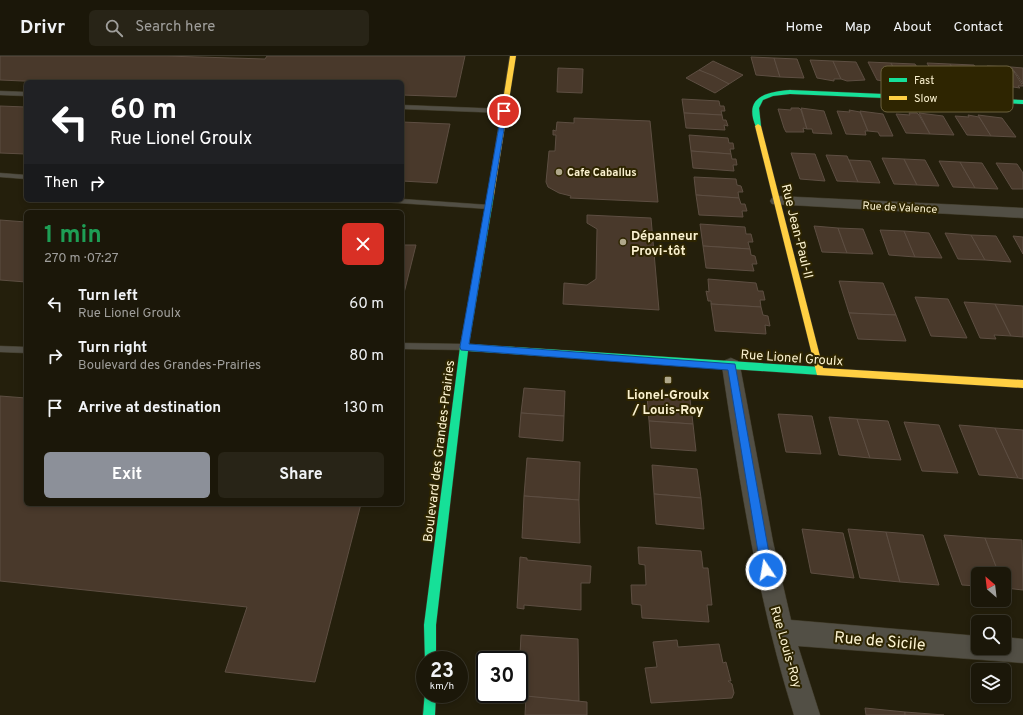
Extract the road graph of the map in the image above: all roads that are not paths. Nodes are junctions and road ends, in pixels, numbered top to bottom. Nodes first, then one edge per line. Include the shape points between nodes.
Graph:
1 (512, 56) edge
2 (0, 93) edge
3 (24, 94) edge
4 (881, 96) edge
5 (1013, 102) edge
6 (1023, 102) edge
7 (404, 107) edge
8 (504, 111) junction
9 (0, 175) edge
10 (24, 177) edge
11 (404, 201) edge
12 (777, 201) junction
13 (489, 207) junction
14 (1023, 213) edge
15 (404, 346) edge
16 (464, 347) junction
17 (0, 349) edge
18 (24, 350) edge
19 (731, 366) junction
20 (820, 372) junction
21 (1023, 384) edge
22 (782, 632) junction
23 (971, 647) edge
24 (430, 651) edge
25 (1011, 651) edge
26 (1023, 652) edge
27 (430, 703) edge
28 (429, 715) edge
29 (807, 715) edge

1 - 8 street, Boulevard des Grandes-Prairies
2 - 3 lane
4 - 12 street, Rue Jean-Paul-II via 790,92 766,95 755,103 754,112
5 - 6 street, Rue Jean-Paul-II
7 - 8 lane
8 - 13 street, Boulevard des Grandes-Prairies
9 - 10 lane
11 - 13 lane
12 - 14 street, Rue de Valence
12 - 20 street, Rue Jean-Paul-II
13 - 16 street, Boulevard des Grandes-Prairies
15 - 16 lane
16 - 19 street, Rue Lionel Groulx
16 - 24 street, Boulevard des Grandes-Prairies via 430,625
17 - 18 lane
19 - 20 street, Rue Lionel Groulx
19 - 22 street, Rue Louis-Roy via 759,533
20 - 21 street, Rue Lionel Groulx
22 - 23 street, Rue de Sicile
22 - 29 street, Rue Louis-Roy
25 - 26 street, Rue de Sicile
27 - 28 street

